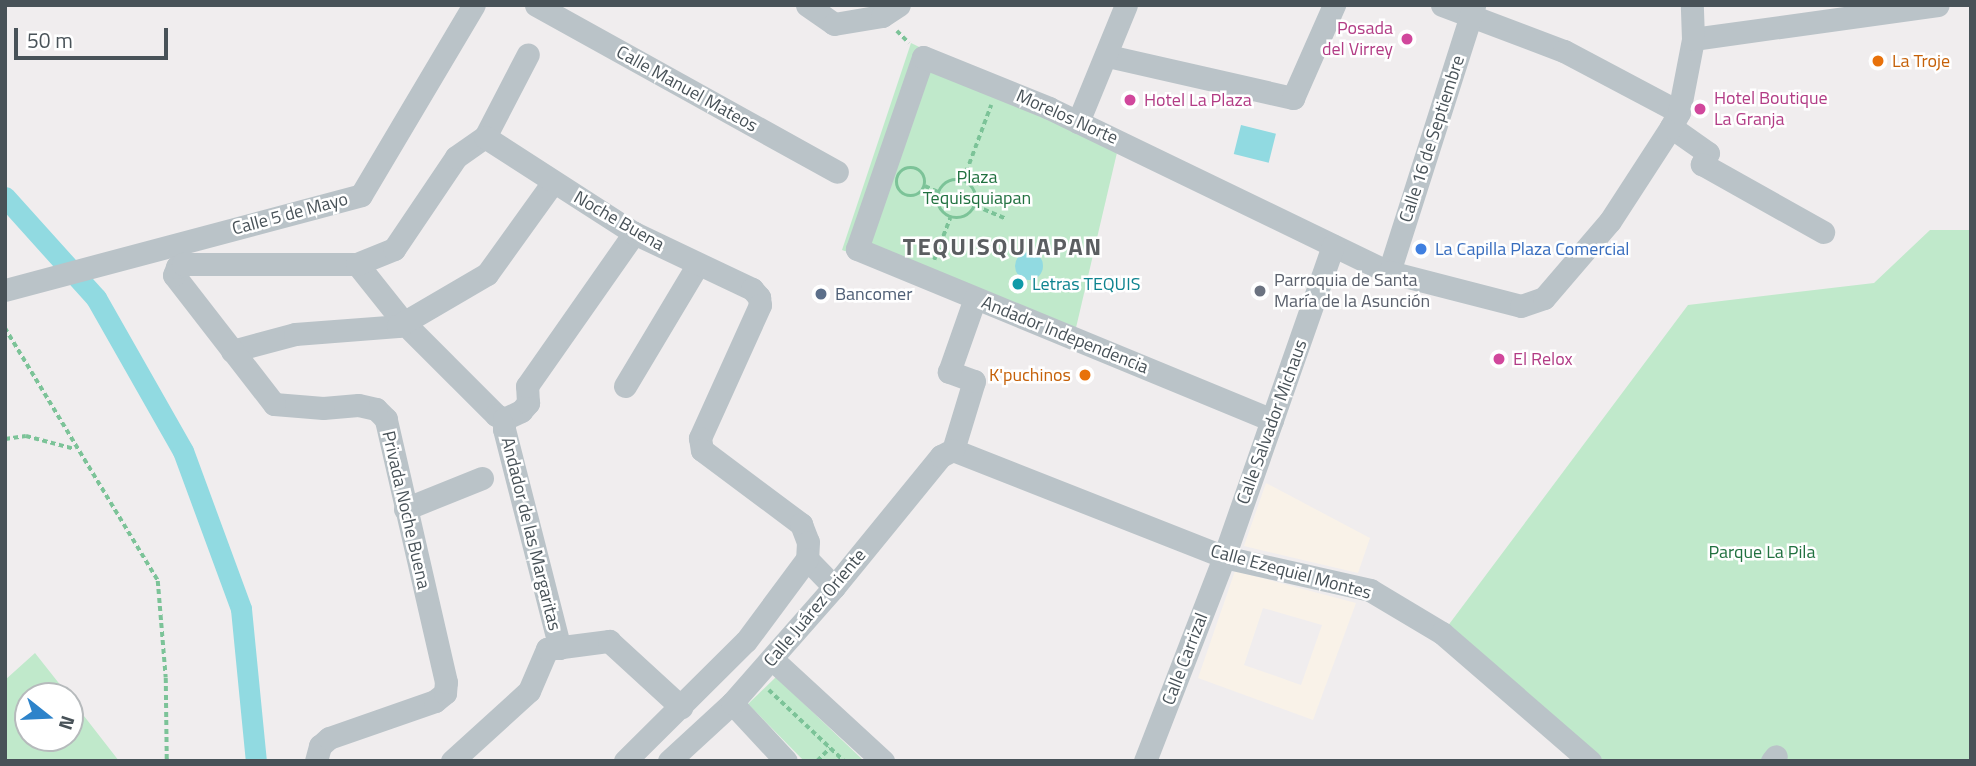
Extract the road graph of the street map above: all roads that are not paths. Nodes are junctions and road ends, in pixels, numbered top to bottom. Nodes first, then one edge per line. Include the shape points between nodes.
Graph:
1 (474, 5) edge
2 (536, 5) edge
3 (807, 5) edge
4 (1126, 5) edge
5 (1334, 5) edge
6 (1442, 5) edge
7 (1692, 5) edge
8 (1938, 5) edge
9 (891, 10) edge
10 (1472, 10) edge
11 (1693, 39) junction
12 (528, 54) dead end
13 (1108, 56) junction
14 (1675, 120) junction
15 (1079, 122) junction
16 (485, 137) junction
17 (837, 172) dead end
18 (553, 182) junction
19 (1823, 232) dead end
20 (634, 233) junction
21 (1333, 246) junction
22 (857, 249) joint
23 (356, 264) junction
24 (698, 264) junction
25 (1389, 272) junction
26 (5, 290) edge
27 (975, 298) junction
28 (404, 323) junction
29 (232, 351) junction
30 (625, 386) dead end
31 (504, 419) junction
32 (1272, 420) junction
33 (953, 450) junction
34 (482, 478) dead end
35 (405, 509) junction
36 (1224, 557) junction
37 (807, 559) junction
38 (834, 587) junction
39 (554, 649) junction
40 (772, 659) junction
41 (732, 703) junction
42 (681, 706) junction
43 (316, 761) edge
44 (452, 761) edge
45 (625, 761) edge
46 (669, 761) edge
47 (786, 761) edge
48 (883, 761) edge
49 (1146, 761) edge
50 (1590, 761) edge

1 - 26 street, Calle 5 de Mayo via 361,195
2 - 17 street, Calle Manuel Mateos
3 - 9 street via 834,24
4 - 13 street
5 - 13 street via 1293,98
6 - 10 street
7 - 11 street
8 - 11 street
10 - 14 street via 1564,51
10 - 25 street, Calle 16 de Septiembre
11 - 14 street
12 - 16 street
13 - 15 street
14 - 19 street via 1708,153 1702,164
14 - 25 street, Morelos Norte via 1610,221 1544,298 1533,304 1521,306
15 - 21 street, Morelos Norte
15 - 22 street, Morelos Norte via 923,57
16 - 18 street, Noche Buena
16 - 23 street via 456,157 394,249
18 - 20 street, Noche Buena
18 - 28 street via 487,274
20 - 24 street, Noche Buena
20 - 31 street via 527,386 528,403
21 - 25 street, Morelos Norte
21 - 32 street, Calle Salvador Michaus
22 - 27 street, Andador Independencia
23 - 28 street
23 - 29 street, Privada Noche Buena via 177,267 177,282
24 - 30 street
24 - 37 street, Noche Buena via 752,289 760,305 700,438 702,450 801,524 808,542
27 - 32 street, Andador Independencia
27 - 33 street via 949,372 974,381
28 - 29 street via 295,334
28 - 31 street
29 - 35 street, Privada Noche Buena via 274,404 376,409 386,419
31 - 39 street, Andador de las Margaritas
32 - 36 street, Calle Salvador Michaus
33 - 36 street, Calle Ezequiel Montes
33 - 38 street, Calle Juárez Oriente via 941,456
34 - 35 street
35 - 43 street, Privada Noche Buena via 446,681 445,693 435,701 329,738 320,746
36 - 49 street, Calle Carrizal
36 - 50 street, Calle Ezequiel Montes via 1370,590 1443,632
37 - 38 street
37 - 42 street via 746,641
38 - 40 street, Calle Juárez Oriente
39 - 42 street, Andador de las Margaritas via 609,640
39 - 44 street via 529,691
40 - 41 street, Calle Juárez Oriente
40 - 48 street
41 - 46 street, Calle Juárez Oriente
41 - 47 street
42 - 45 street

